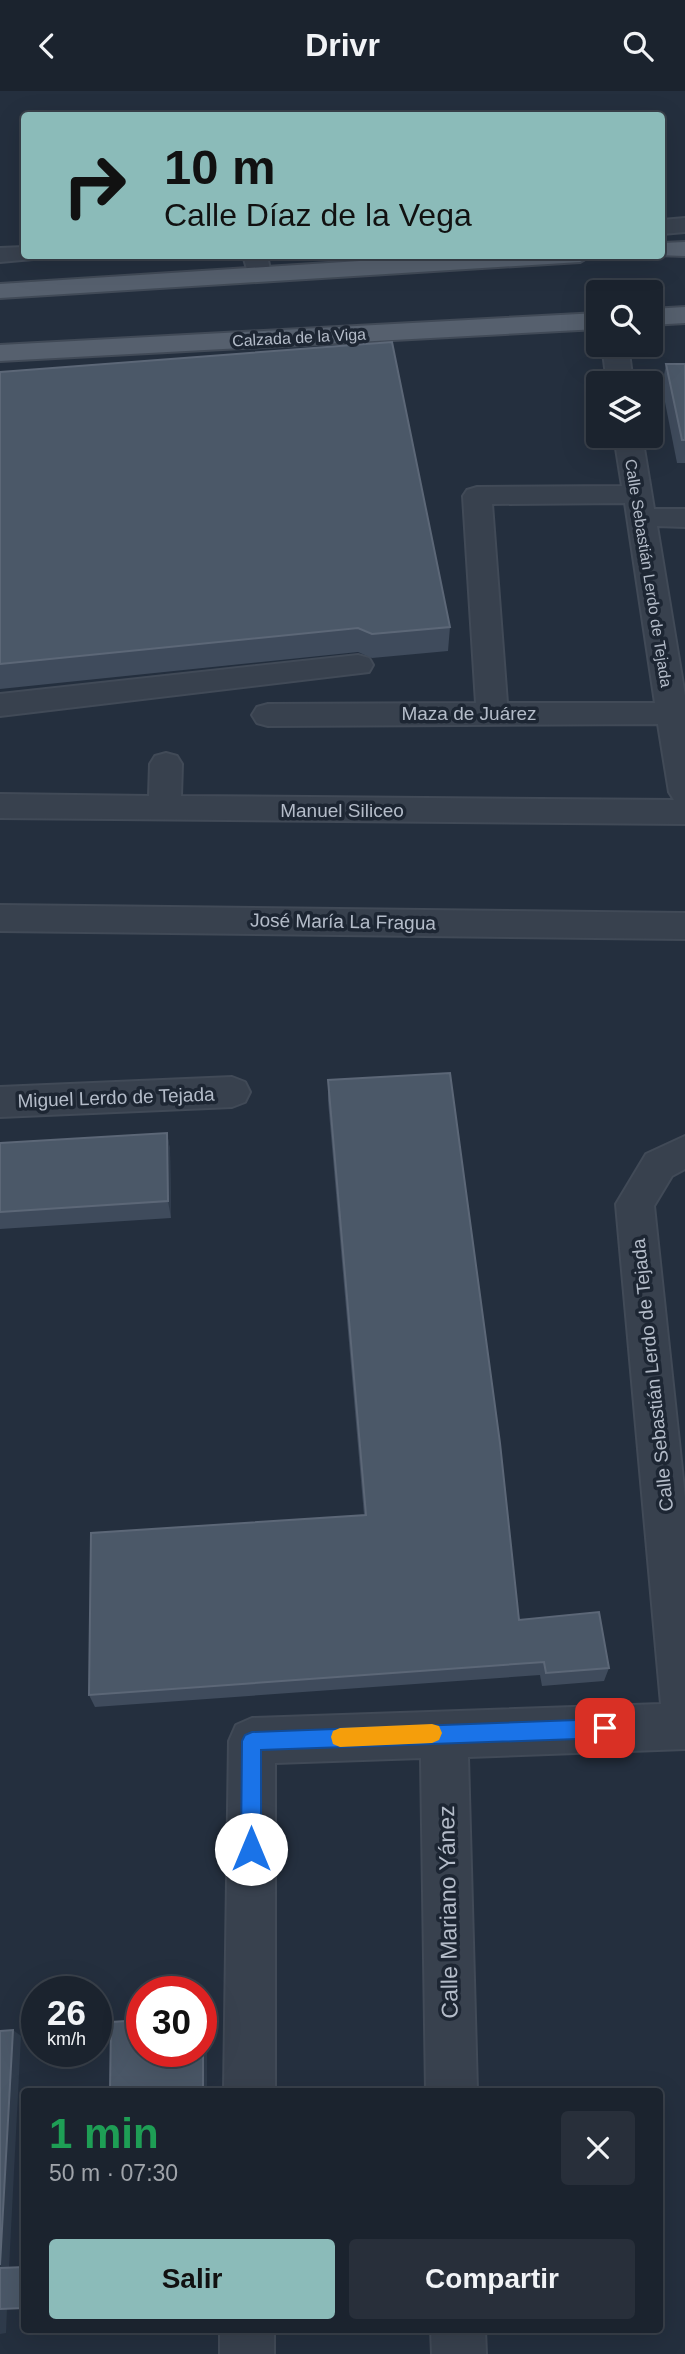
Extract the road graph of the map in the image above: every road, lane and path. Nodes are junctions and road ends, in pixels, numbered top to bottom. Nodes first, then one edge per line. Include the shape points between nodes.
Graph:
1 (685, 225) edge
2 (665, 227) edge
3 (685, 249) edge
4 (665, 250) edge
5 (21, 254) edge
6 (0, 255) edge
7 (451, 259) edge
8 (257, 265) edge
9 (0, 291) edge
10 (685, 315) edge
11 (663, 316) edge
12 (586, 322) edge
13 (0, 353) edge
14 (630, 448) edge
15 (639, 506) junction
16 (685, 518) edge
17 (358, 665) dead end
18 (0, 705) edge
19 (492, 713) junction
20 (678, 713) edge
21 (268, 716) dead end
22 (166, 764) dead end
23 (685, 792) edge
24 (0, 806) edge
25 (165, 807) junction
26 (685, 812) edge
27 (0, 918) edge
28 (685, 926) edge
29 (232, 1092) dead end
30 (0, 1102) edge
31 (672, 1158) edge
32 (670, 1408) edge
33 (683, 1673) edge
34 (685, 1716) edge
35 (685, 1726) edge
36 (444, 1733) junction
37 (249, 2088) edge
38 (452, 2088) edge
39 (247, 2333) edge
40 (458, 2333) edge
41 (247, 2354) edge
42 (459, 2354) edge

1 - 2 street
3 - 4 main road
5 - 6 street
7 - 8 main road
8 - 9 main road
10 - 11 main road
12 - 13 main road, Calzada de la Viga
14 - 15 street, Calle Sebastián Lerdo de Tejada
15 - 16 street
15 - 19 street via 477,496
15 - 20 street, Calle Sebastián Lerdo de Tejada
17 - 18 street
19 - 20 street, Maza de Juárez
19 - 21 street, Maza de Juárez
20 - 23 street, Calle Sebastián Lerdo de Tejada
22 - 25 street
24 - 25 street, Manuel Siliceo
25 - 26 street, Manuel Siliceo
27 - 28 street, José María La Fragua
29 - 30 street, Miguel Lerdo de Tejada
31 - 32 street, Calle Sebastián Lerdo de Tejada via 635,1204
32 - 33 street, Calle Sebastián Lerdo de Tejada
33 - 34 street, Calle Sebastián Lerdo de Tejada
35 - 36 street
36 - 37 street via 252,1741
36 - 38 street, Calle Mariano Yánez
39 - 41 street
40 - 42 street

